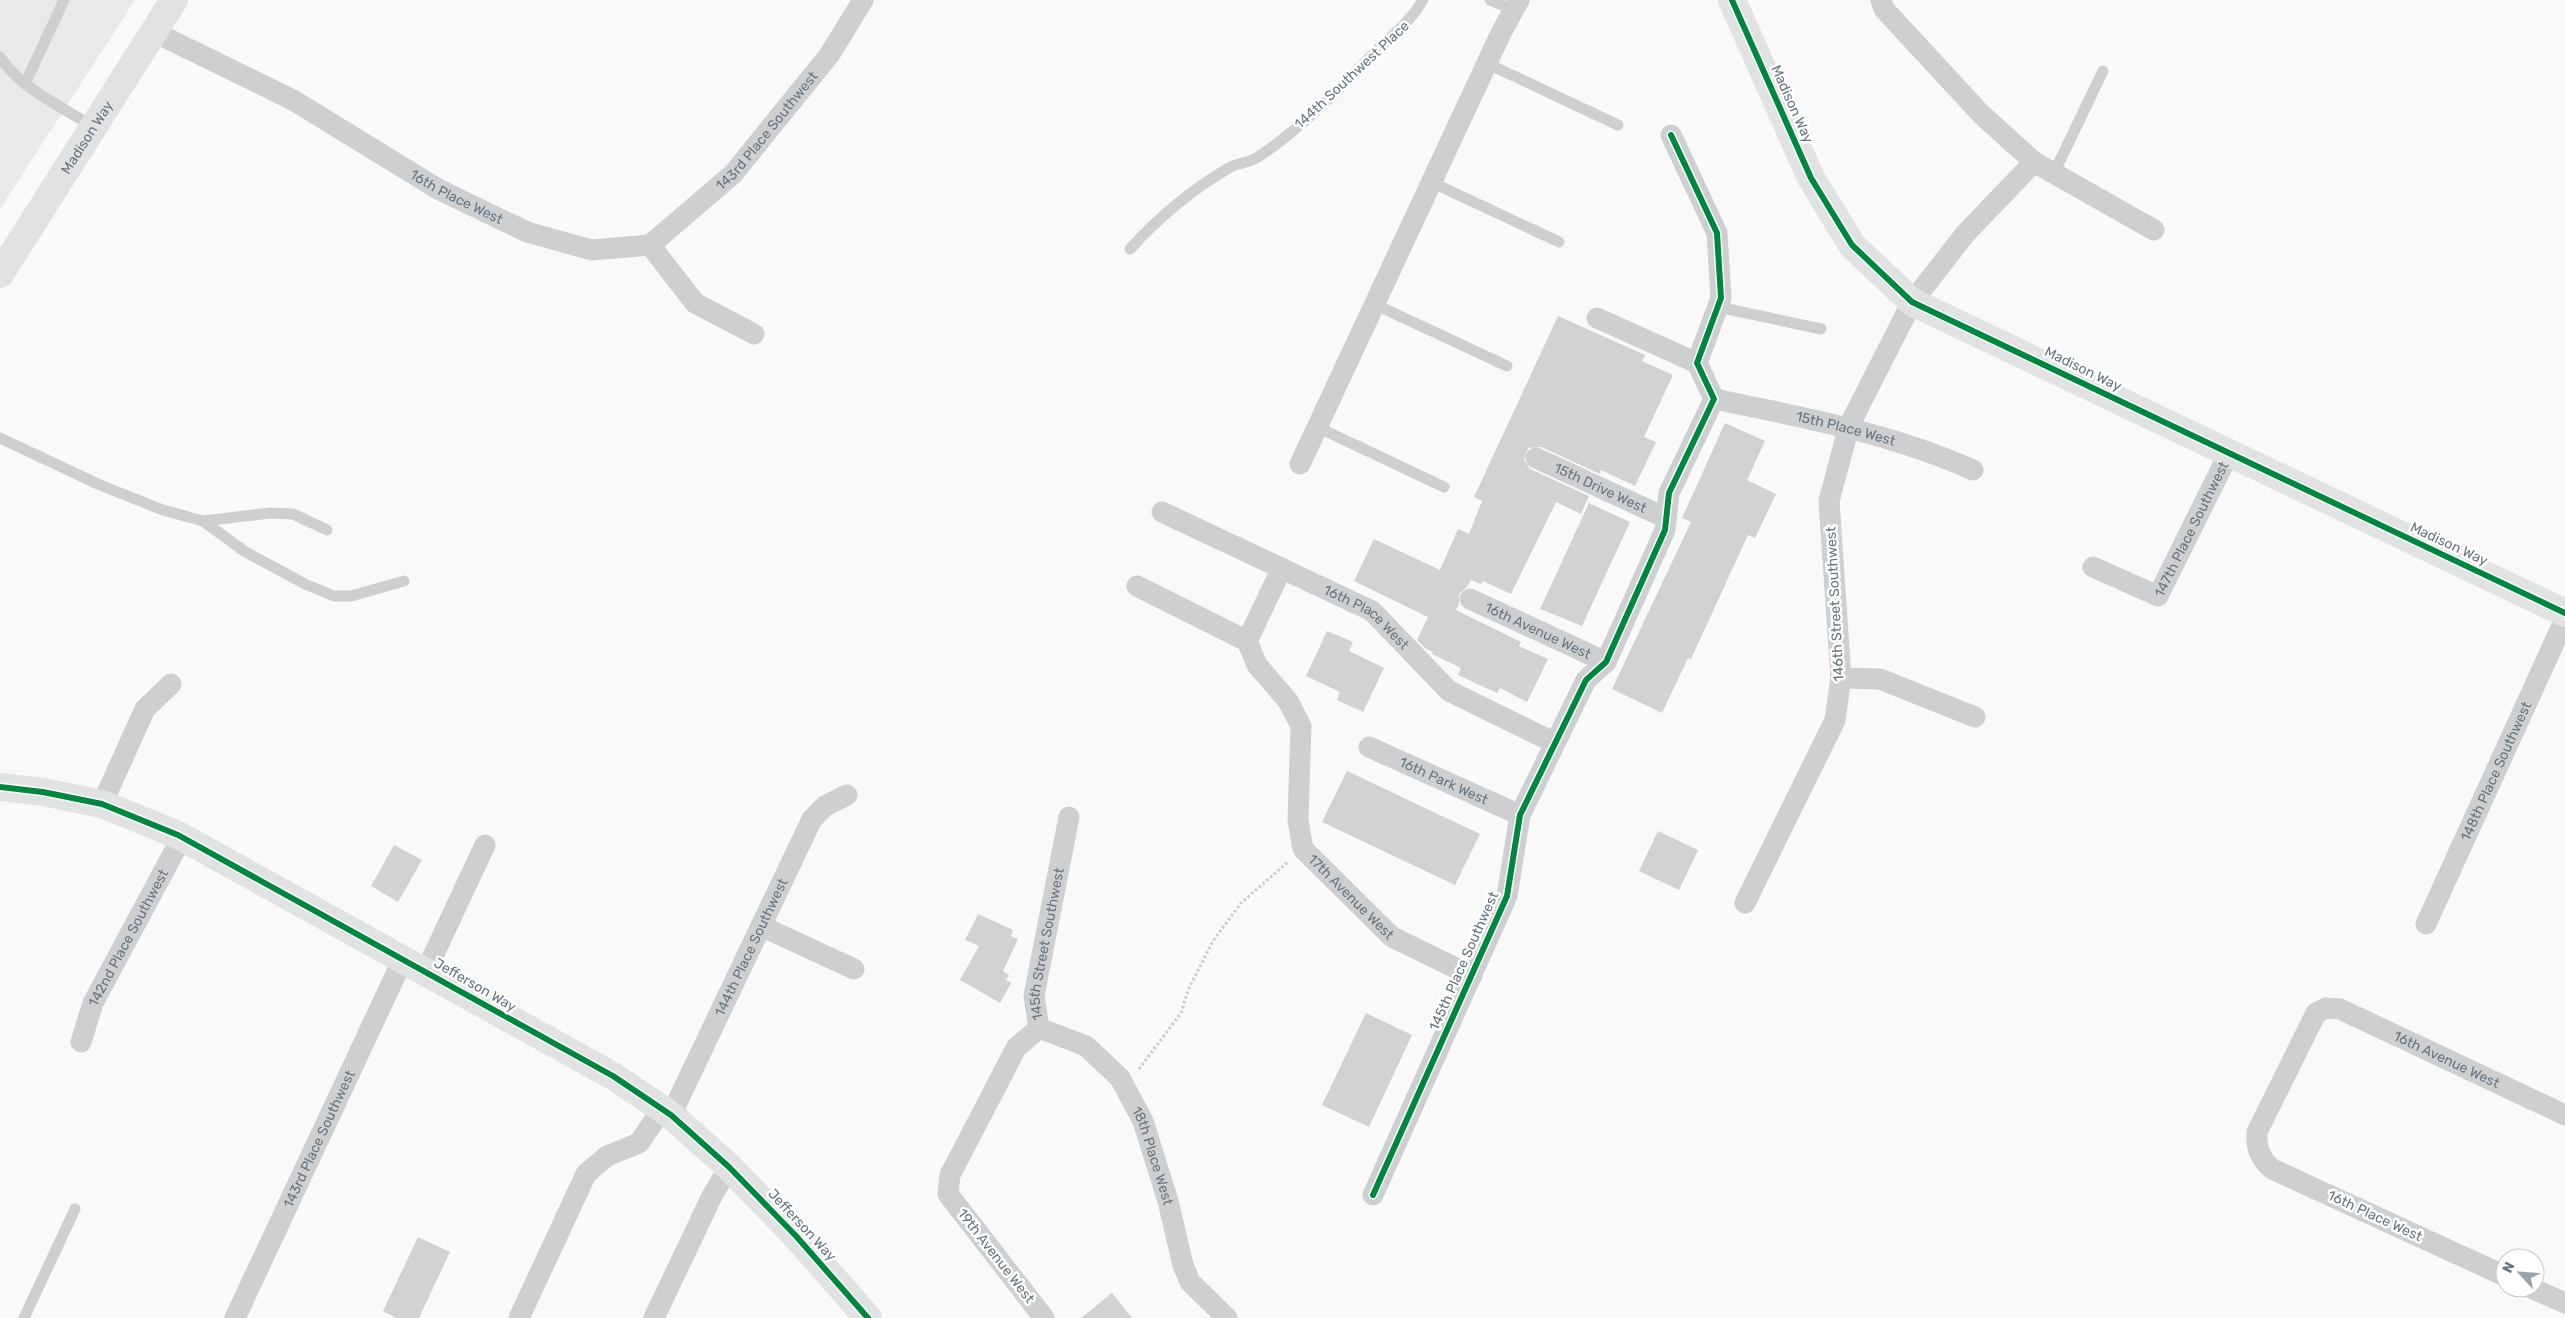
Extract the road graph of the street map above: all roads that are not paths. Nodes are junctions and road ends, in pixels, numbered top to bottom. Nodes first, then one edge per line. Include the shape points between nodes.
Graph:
1 (64, 0) edge
2 (174, 0) edge
3 (863, 0) edge
4 (1423, 0) edge
5 (1490, 0) edge
6 (1732, 0) edge
7 (1881, 0) edge
8 (1516, 5) edge
9 (154, 32) junction
10 (0, 57) edge
11 (1486, 63) junction
12 (2103, 71) dead end
13 (25, 84) junction
14 (1618, 125) dead end
15 (94, 127) junction
16 (1671, 135) dead end
17 (2034, 162) junction
18 (2054, 173) junction
19 (1431, 182) junction
20 (2154, 230) dead end
21 (1560, 242) dead end
22 (650, 245) junction
23 (1130, 249) dead end
24 (0, 274) edge
25 (1912, 302) junction
26 (1720, 303) junction
27 (1374, 304) junction
28 (1598, 318) dead end
29 (1821, 329) dead end
30 (754, 334) dead end
31 (1697, 364) junction
32 (1507, 366) dead end
33 (1714, 399) junction
34 (1849, 426) junction
35 (1317, 427) junction
36 (0, 438) edge
37 (2229, 453) junction
38 (1536, 458) dead end
39 (1300, 464) dead end
40 (1973, 470) dead end
41 (1444, 486) dead end
42 (1162, 512) dead end
43 (1666, 518) junction
44 (203, 521) junction
45 (326, 530) dead end
46 (2093, 567) dead end
47 (1282, 568) junction
48 (404, 581) dead end
49 (1137, 586) dead end
50 (1470, 599) dead end
51 (2565, 613) edge
52 (2565, 619) edge
53 (1247, 641) junction
54 (1606, 662) junction
55 (1842, 678) junction
56 (171, 684) dead end
57 (1975, 717) dead end
58 (1555, 744) junction
59 (1369, 748) dead end
60 (0, 787) edge
61 (847, 795) dead end
62 (102, 804) junction
63 (1520, 815) junction
64 (1069, 818) dead end
65 (182, 837) junction
66 (485, 845) dead end
67 (1745, 903) dead end
68 (2426, 924) dead end
69 (761, 926) junction
70 (415, 965) junction
71 (854, 969) dead end
72 (1472, 976) junction
73 (1039, 1028) junction
74 (81, 1042) dead end
75 (666, 1112) junction
76 (2565, 1115) edge
77 (2256, 1145) joint
78 (729, 1167) junction
79 (948, 1194) joint
80 (1373, 1195) dead end
81 (75, 1209) dead end
82 (2495, 1271) edge
83 (2545, 1294) edge
84 (2565, 1303) edge
85 (24, 1318) edge
86 (235, 1318) edge
87 (519, 1318) edge
88 (654, 1318) edge
89 (868, 1318) edge
90 (1044, 1318) edge
91 (1227, 1318) edge

1 - 13 lane
2 - 9 street, Madison Way
3 - 22 street, 143rd Place Southwest via 830,54 733,174
4 - 23 lane, 144th Southwest Place via 1411,20 1314,114 1257,158 1229,168 1191,193 1160,217
5 - 8 lane
6 - 25 street, Madison Way via 1811,178 1852,245
7 - 17 street via 1884,9 1981,114
8 - 11 street
9 - 15 street, Madison Way
9 - 22 street, 16th Place West via 293,100 438,188 527,232 592,250
10 - 13 lane
11 - 14 lane
11 - 19 street
12 - 18 lane
13 - 15 lane
15 - 24 street, Madison Way
16 - 26 street via 1717,233
17 - 18 street
17 - 25 street, 146th Street Southwest via 1966,233
18 - 20 street
19 - 21 lane
19 - 27 street
22 - 30 street via 695,303
25 - 34 street, 146th Street Southwest
25 - 37 street, Madison Way
26 - 29 lane
26 - 31 street
27 - 32 lane
27 - 35 street
28 - 31 street
31 - 33 street
33 - 34 street, 15th Place West
33 - 43 street, 145th Place Southwest via 1669,493
34 - 40 street, 15th Place West via 1934,453
34 - 55 street, 146th Street Southwest via 1829,501
35 - 39 street
35 - 41 lane
36 - 44 lane via 100,485 163,510
37 - 46 street, 147th Place Southwest via 2158,596
37 - 51 street, Madison Way
38 - 43 street, 15th Drive West
42 - 47 street, 16th Place West
43 - 54 street, 145th Place Southwest via 1665,530
44 - 45 lane via 270,512 293,514
44 - 48 lane via 244,551 334,596 350,596
47 - 53 street
47 - 58 street, 16th Place West via 1372,611 1449,691
49 - 53 street
50 - 54 street, 16th Avenue West
52 - 68 street, 148th Place Southwest
53 - 72 street, 17th Avenue West via 1257,665 1288,701 1301,726 1298,820 1303,849 1392,937
54 - 58 street, 145th Place Southwest via 1586,680
55 - 57 street via 1880,679
55 - 67 street, 146th Street Southwest via 1835,720
56 - 62 street via 146,708
58 - 63 street, 145th Place Southwest
59 - 63 street, 16th Park West
60 - 62 street, Jefferson Way
61 - 69 street, 144th Place Southwest via 825,806 812,819
62 - 65 street, Jefferson Way
63 - 72 street, 145th Place Southwest via 1507,896
64 - 73 street, 145th Street Southwest via 1034,996
65 - 70 street, Jefferson Way
65 - 74 street, 142nd Place Southwest via 93,1003
66 - 70 street, 143rd Place Southwest
69 - 71 street
69 - 75 street, 144th Place Southwest
70 - 75 street, Jefferson Way via 613,1076
70 - 86 street, 143rd Place Southwest
72 - 80 street, 145th Place Southwest
73 - 79 street, 145th Street Southwest via 1016,1048 950,1175
73 - 91 street, 18th Place West via 1086,1046 1120,1078 1142,1121 1190,1282
75 - 78 street, Jefferson Way
75 - 87 street, 144th Place Southwest via 639,1143 607,1156 586,1174
76 - 77 street, 16th Avenue West via 2340,1009 2326,1008 2316,1013 2257,1132
77 - 82 street, 16th Place West via 2262,1160 2272,1169
78 - 88 street
78 - 89 street, Jefferson Way via 796,1236
79 - 90 street, 19th Avenue West
81 - 85 lane
83 - 84 street

